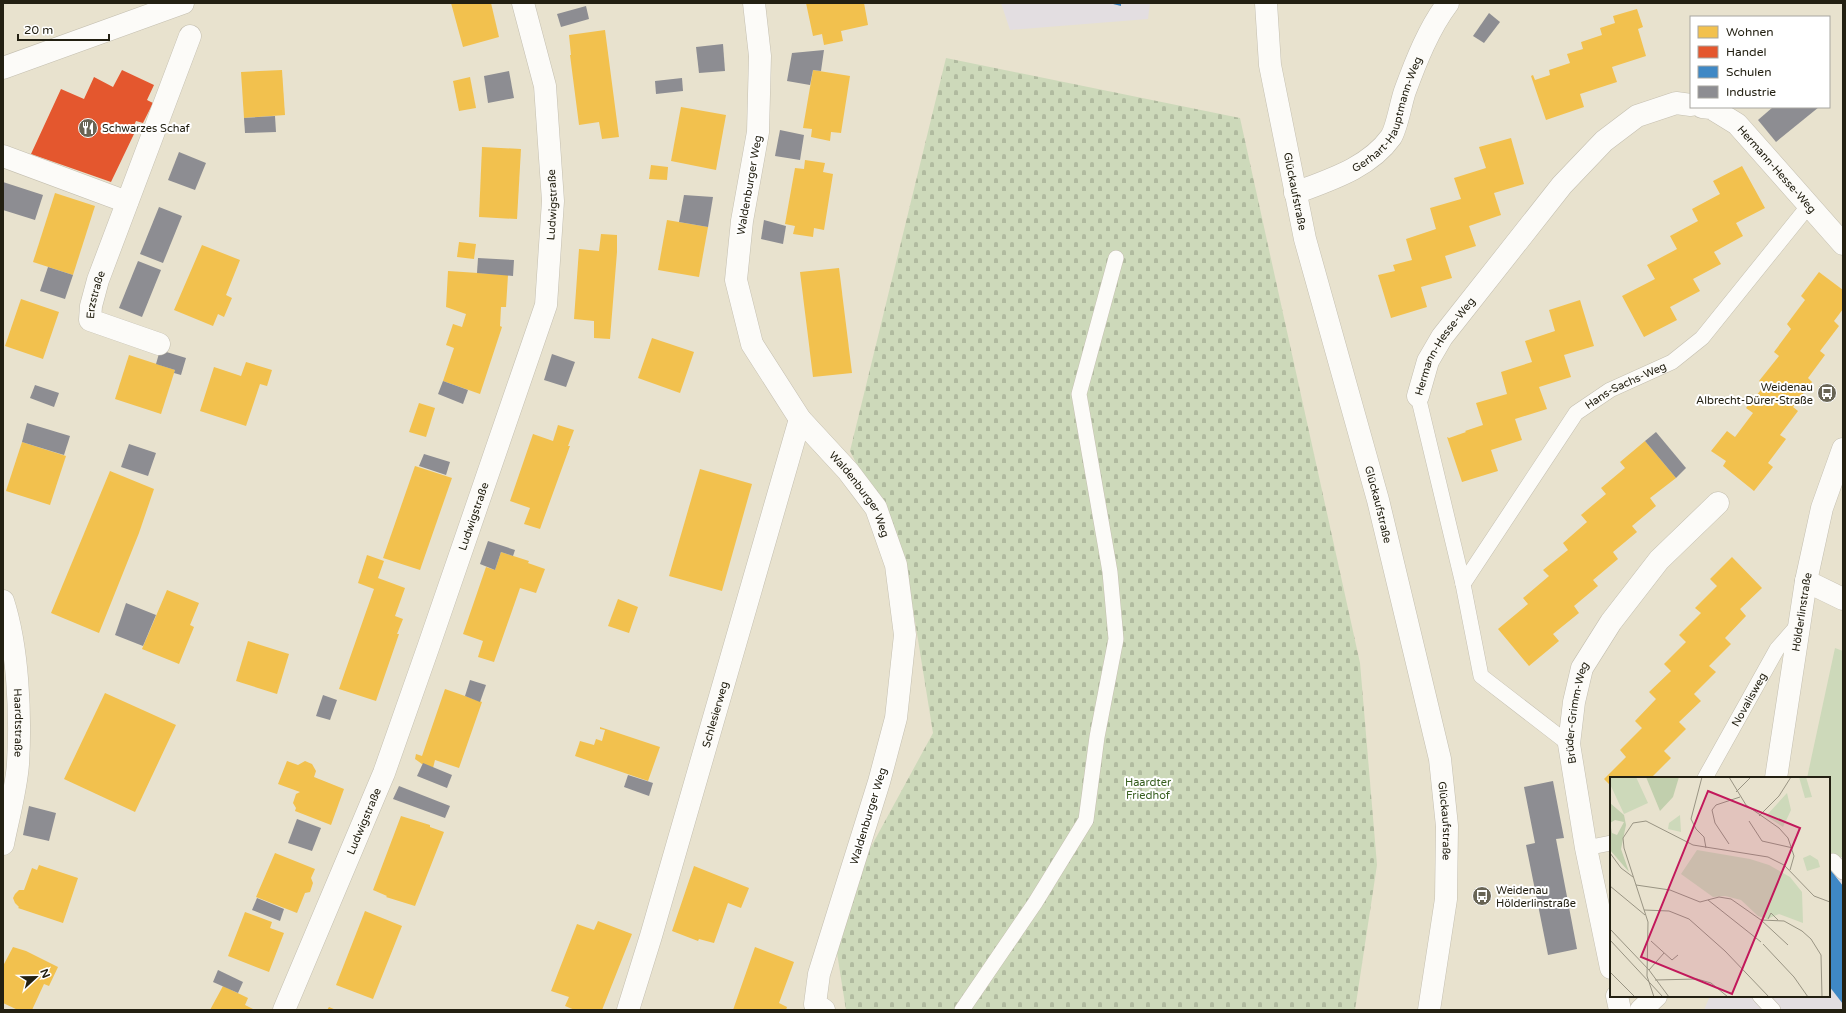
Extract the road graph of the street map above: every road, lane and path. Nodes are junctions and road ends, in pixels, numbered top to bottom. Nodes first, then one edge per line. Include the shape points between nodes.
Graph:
1 (183, 3) edge
2 (523, 3) edge
3 (754, 3) edge
4 (1266, 3) edge
5 (1448, 3) edge
6 (190, 36) dead end
7 (3, 68) edge
8 (1690, 105) edge
9 (1711, 108) edge
10 (3, 156) edge
11 (1294, 193) junction
12 (127, 202) junction
13 (1810, 204) junction
14 (1843, 244) edge
15 (1116, 258) dead end
16 (159, 344) dead end
17 (1418, 396) joint
18 (800, 419) junction
19 (1843, 449) edge
20 (1718, 503) dead end
21 (1806, 581) junction
22 (1464, 584) junction
23 (1843, 599) edge
24 (3, 601) edge
25 (1798, 625) junction
26 (1569, 744) junction
27 (1706, 777) edge
28 (1776, 777) edge
29 (1610, 843) edge
30 (3, 844) edge
31 (1586, 848) junction
32 (1830, 862) edge
33 (1843, 872) edge
34 (1610, 963) edge
35 (1617, 997) edge
36 (1655, 997) edge
37 (1761, 997) edge
38 (817, 1008) edge
39 (284, 1010) edge
40 (628, 1010) edge
41 (962, 1010) edge
42 (1429, 1010) edge
43 (1620, 1010) edge
44 (1641, 1010) edge
45 (1773, 1010) edge

1 - 7 street
2 - 39 street, Ludwigstraße via 545,86 553,201 546,305 384,773
3 - 18 street, Waldenburger Weg via 760,56 758,132 742,221 736,280 752,344
4 - 11 street, Glückaufstraße via 1270,65
5 - 11 street, Gerhart-Hauptmann-Weg via 1434,24 1405,90 1391,136 1372,156 1343,175
6 - 12 street, Erzstraße
8 - 17 street, Hermann-Hesse-Weg via 1676,103 1637,116 1604,141 1562,185 1442,337 1428,361
9 - 13 street, Hermann-Hesse-Weg via 1737,124
10 - 12 street
11 - 42 street, Glückaufstraße via 1378,500 1440,759 1447,826 1446,899
12 - 16 street, Erzstraße via 98,280 90,320
13 - 14 street, Hermann-Hesse-Weg
13 - 22 lane, Hans-Sachs-Weg via 1702,338 1672,362 1610,390 1576,413
15 - 41 lane via 1079,394 1110,572 1116,639 1097,737 1086,820 1035,903
17 - 22 lane, Hermann-Hesse-Weg
18 - 38 street, Waldenburger Weg via 848,471 876,508 896,565 905,635 896,718 879,782 819,974
18 - 40 street, Schlesierweg
19 - 21 street, Hölderlinstraße via 1822,508
20 - 26 street, Brüder-Grimm-Weg via 1660,560 1611,622 1582,668 1574,702
21 - 23 street
21 - 25 street, Hölderlinstraße
22 - 26 lane, Hermann-Hesse-Weg via 1481,676
24 - 30 street, Haardtstraße via 9,620 18,700 18,765
25 - 27 lane, Novalisweg via 1777,648
25 - 28 street, Hölderlinstraße
26 - 31 street, Brüder-Grimm-Weg
29 - 31 lane
31 - 34 street, Brüder-Grimm-Weg
32 - 33 lane via 1833,861
35 - 43 street
36 - 44 street
37 - 45 lane

